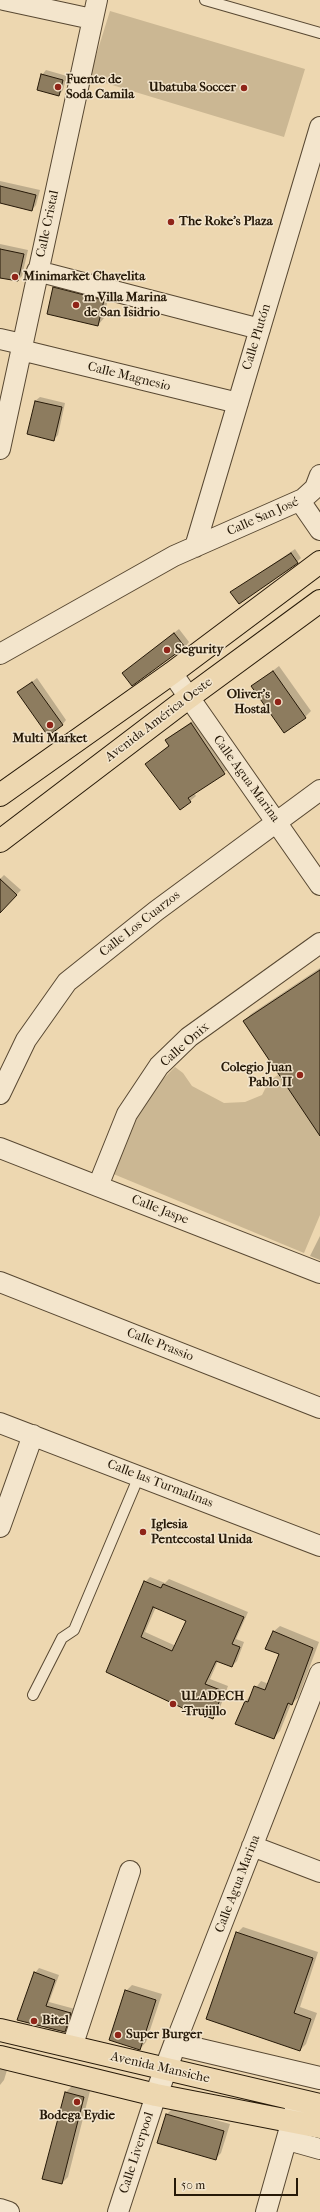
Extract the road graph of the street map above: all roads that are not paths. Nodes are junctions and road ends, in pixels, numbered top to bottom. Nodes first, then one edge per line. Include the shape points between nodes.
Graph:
1 (4, 0) edge
2 (97, 0) edge
3 (205, 0) edge
4 (92, 19) junction
5 (320, 33) edge
6 (320, 127) edge
7 (37, 271) junction
8 (260, 329) junction
9 (0, 339) edge
10 (21, 347) junction
11 (238, 403) junction
12 (0, 449) edge
13 (320, 475) edge
14 (300, 501) junction
15 (320, 530) edge
16 (195, 547) junction
17 (320, 562) edge
18 (320, 601) edge
19 (0, 654) edge
20 (172, 673) junction
21 (188, 698) junction
22 (320, 790) edge
23 (0, 795) edge
24 (277, 820) junction
25 (0, 841) edge
26 (320, 885) edge
27 (320, 944) edge
28 (0, 1094) edge
29 (0, 1148) edge
30 (98, 1186) junction
31 (320, 1272) edge
32 (0, 1282) edge
33 (320, 1408) edge
34 (0, 1423) edge
35 (34, 1435) junction
36 (139, 1476) junction
37 (0, 1527) edge
38 (320, 1546) edge
39 (320, 1673) edge
40 (32, 1695) dead end
41 (252, 1846) junction
42 (130, 1871) dead end
43 (320, 1872) edge
44 (0, 2030) edge
45 (175, 2044) junction
46 (72, 2047) junction
47 (0, 2057) edge
48 (165, 2069) junction
49 (320, 2078) edge
50 (156, 2095) junction
51 (297, 2100) junction
52 (320, 2105) edge
53 (320, 2127) edge
54 (290, 2130) junction
55 (320, 2149) edge
56 (0, 2209) edge
57 (9, 2212) edge
58 (118, 2212) edge
59 (266, 2212) edge

1 - 4 street
2 - 4 street, Calle Cristal
3 - 5 lane
4 - 7 street, Calle Cristal
6 - 8 street, Calle Plutón
7 - 8 street
7 - 10 street, Calle Cristal
8 - 11 street, Calle Plutón
9 - 10 street, Calle Magnesio
10 - 11 street, Calle Magnesio
10 - 12 street, Calle Cristal
11 - 16 street, Calle Plutón
13 - 14 street, Calle San José via 315,488
14 - 15 street
14 - 16 street, Calle San José
16 - 19 street, Calle San José via 174,556
17 - 20 main road
18 - 21 main road, Avenida América Oeste
20 - 21 street, Calle Agua Marina
20 - 23 main road
21 - 24 street, Calle Agua Marina
21 - 25 main road, Avenida América Oeste
22 - 24 street, Calle Los Cuarzos
24 - 26 street, Calle Agua Marina
24 - 28 street, Calle Los Cuarzos via 67,982 26,1040
27 - 30 street, Calle Onix via 189,1037 159,1066 127,1114
29 - 30 street, Calle Jaspe
30 - 31 street, Calle Jaspe
32 - 33 street, Calle Prassio
34 - 35 street, Calle las Turmalinas
35 - 36 street, Calle las Turmalinas
35 - 37 street
36 - 38 street, Calle las Turmalinas
36 - 40 lane via 74,1630 62,1638
39 - 41 street, Calle Agua Marina
41 - 43 street
41 - 45 street, Calle Agua Marina
42 - 46 street
44 - 46 main road, Avenida Mansiche
45 - 48 street, Calle Agua Marina
45 - 49 street, Avenida Mansiche
46 - 48 main road, Avenida Mansiche
47 - 50 main road, Avenida Mansiche
48 - 50 street, Calle Agua Marina
48 - 51 main road, Avenida Mansiche
50 - 54 main road, Avenida Mansiche
50 - 58 street, Calle Liverpool
51 - 52 main road, Avenida Mansiche
51 - 54 street
53 - 54 main road, Avenida Mansiche
54 - 55 street
54 - 59 street
56 - 57 street

